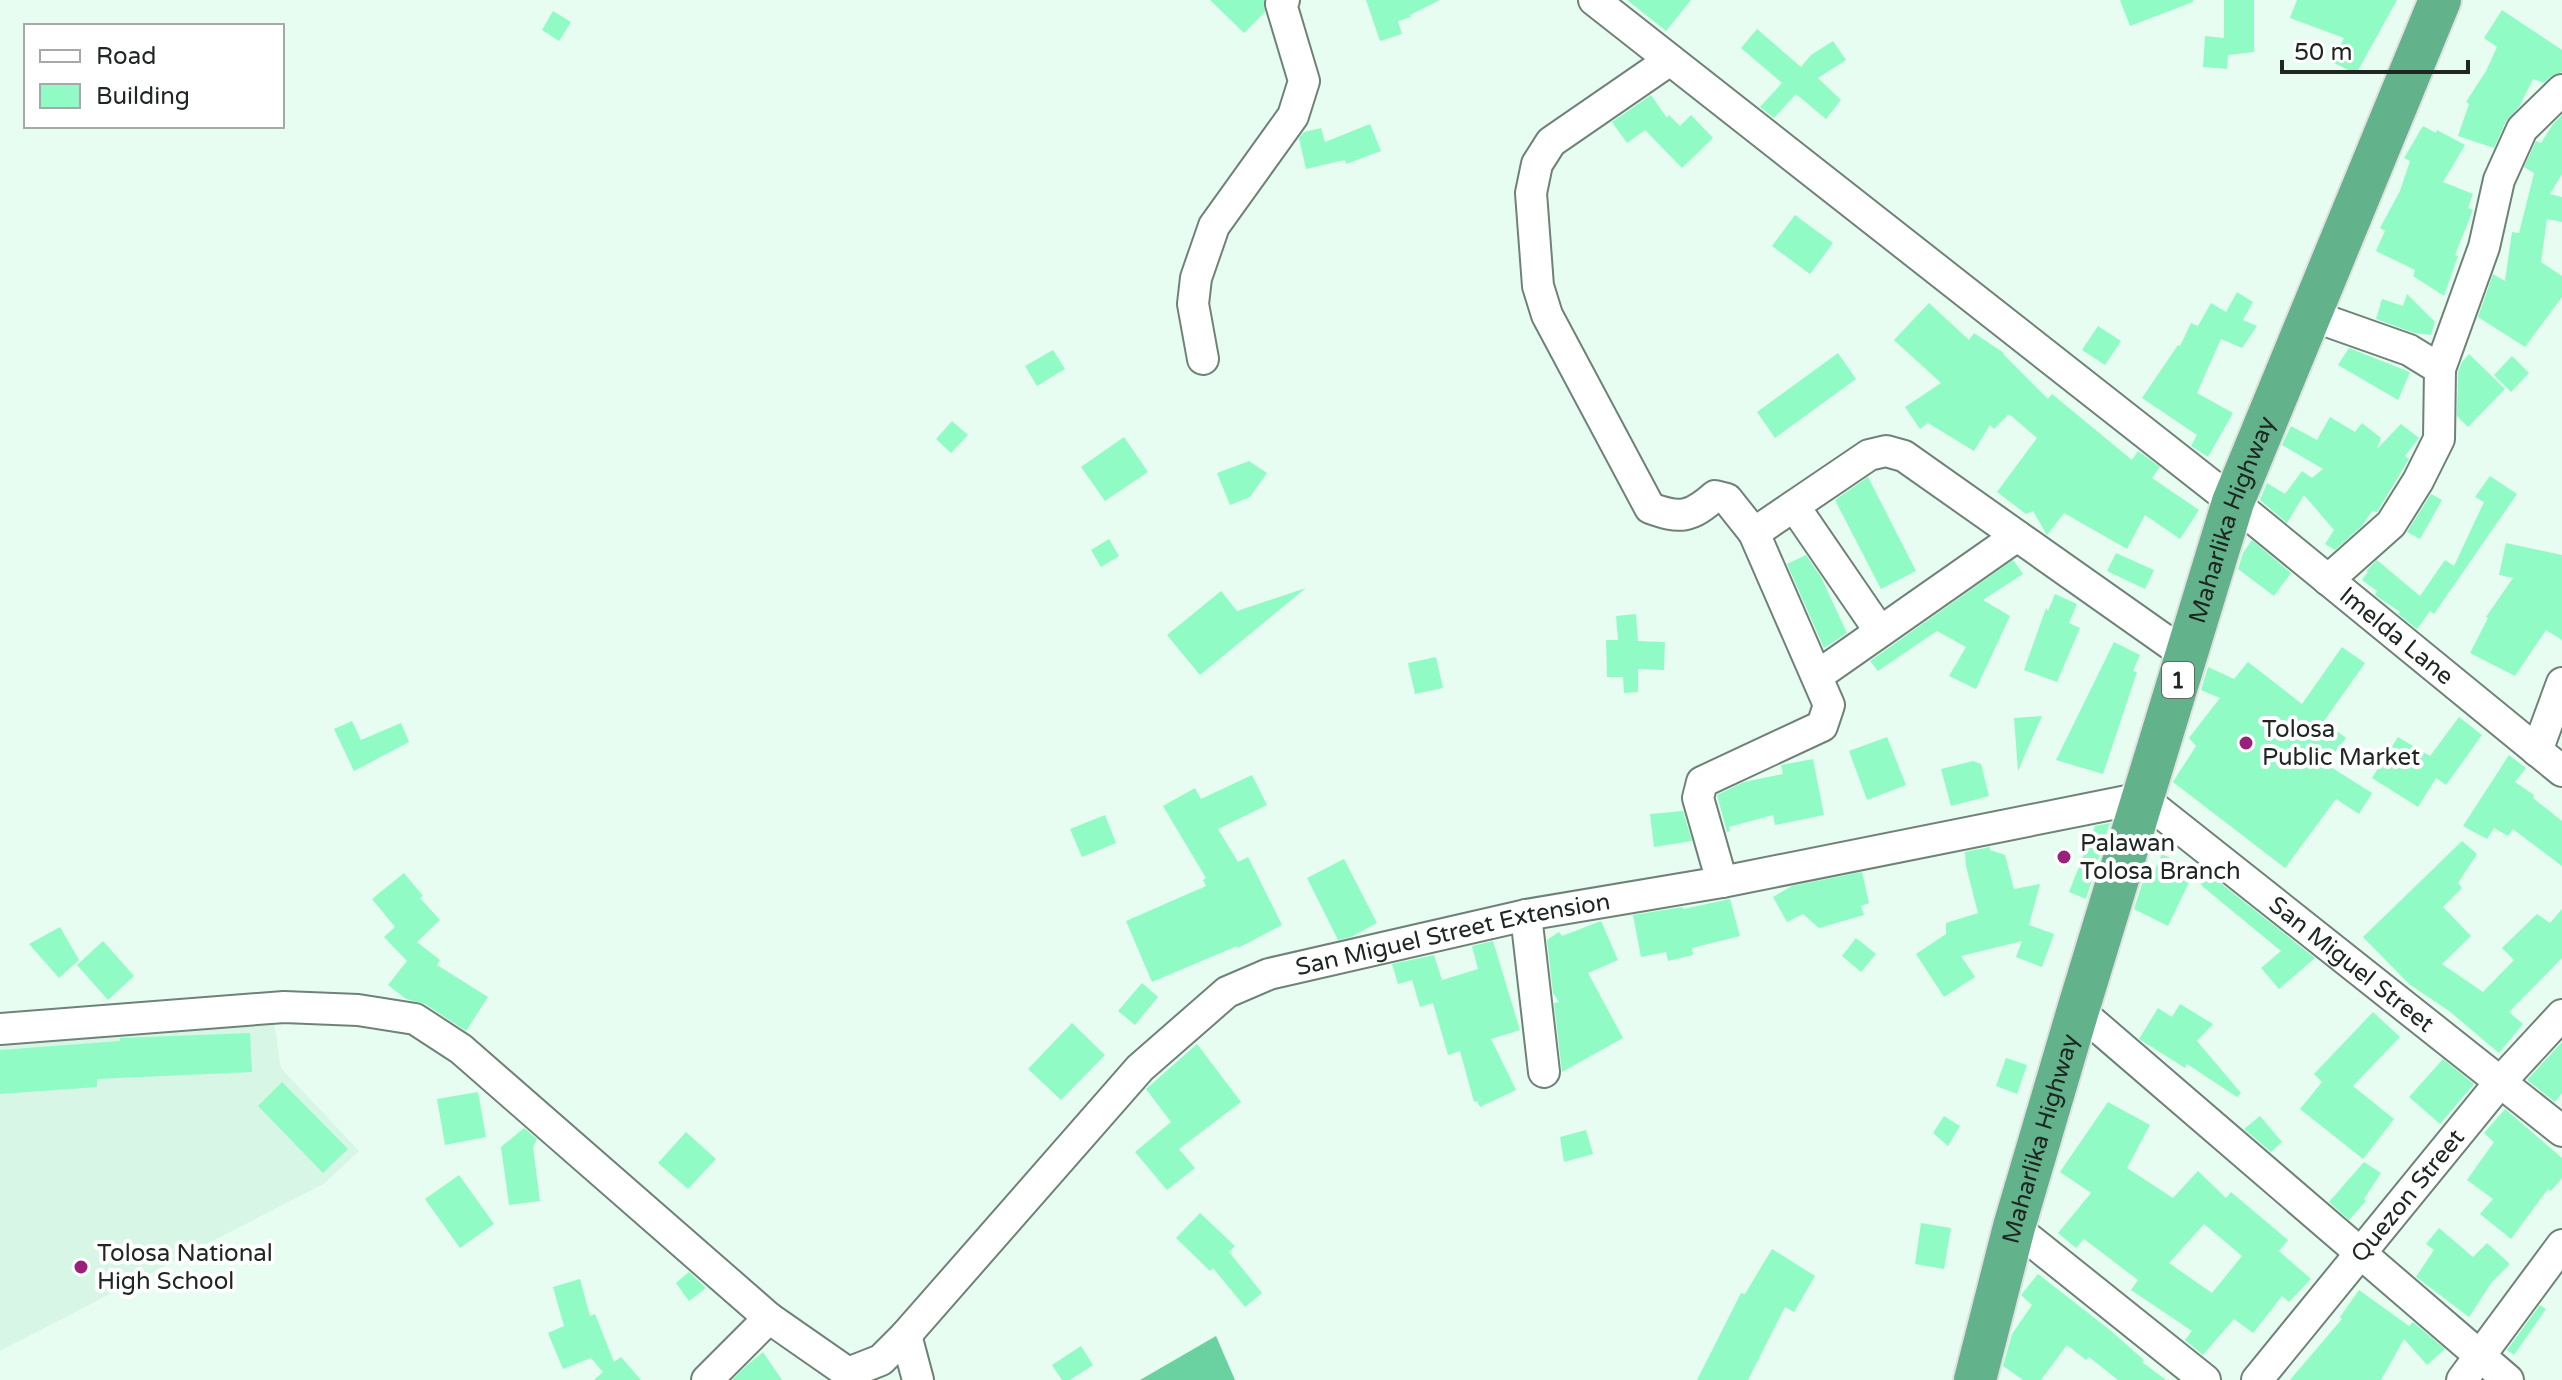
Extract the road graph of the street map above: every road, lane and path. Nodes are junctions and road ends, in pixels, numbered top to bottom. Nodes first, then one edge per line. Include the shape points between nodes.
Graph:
1 (1284, 0) edge
2 (1594, 0) edge
3 (2440, 0) edge
4 (1670, 60) junction
5 (2562, 90) edge
6 (2310, 315) junction
7 (1203, 359) dead end
8 (2440, 369) junction
9 (2233, 502) junction
10 (1794, 506) junction
11 (1754, 533) junction
12 (2017, 536) junction
13 (2328, 580) junction
14 (1879, 630) junction
15 (2186, 655) junction
16 (1817, 676) junction
17 (2562, 683) edge
18 (2537, 751) junction
19 (2562, 771) edge
20 (2142, 798) junction
21 (1722, 882) junction
22 (1526, 915) junction
23 (2078, 1010) junction
24 (2562, 1015) edge
25 (0, 1029) edge
26 (1544, 1072) dead end
27 (2501, 1081) junction
28 (2562, 1131) edge
29 (2014, 1227) junction
30 (2562, 1245) edge
31 (2359, 1254) junction
32 (769, 1318) junction
33 (906, 1335) junction
34 (2480, 1356) junction
35 (707, 1380) edge
36 (918, 1380) edge
37 (1975, 1380) edge
38 (2205, 1380) edge
39 (2257, 1380) edge
40 (2462, 1380) edge
41 (2508, 1380) edge

1 - 7 street via 1304,81 1293,116 1214,226 1193,304
2 - 4 street, Imelda Lane
3 - 6 highway, Maharlika Highway / 1
4 - 9 street, Imelda Lane
4 - 11 street via 1551,142 1537,164 1531,193 1538,286 1560,341 1650,508 1674,517 1698,511 1715,496 1727,499
5 - 8 street via 2522,129 2499,180 2484,247
6 - 8 street via 2409,350
6 - 9 highway, Maharlika Highway / 1
8 - 13 street via 2439,439 2418,481 2391,524
9 - 13 street, Imelda Lane
9 - 15 highway, Maharlika Highway / 1
10 - 11 street
10 - 12 street via 1869,455 1886,451 1904,456
10 - 14 street
11 - 16 street
12 - 14 street
12 - 15 street
13 - 18 street, Imelda Lane
14 - 16 street
15 - 20 highway, Maharlika Highway / 1
16 - 21 street via 1829,705 1822,726 1702,782 1698,798
17 - 18 street
18 - 19 street, Imelda Lane
20 - 21 street, San Miguel Street Extension
20 - 23 highway, Maharlika Highway / 1
20 - 27 street, San Miguel Street
21 - 22 street, San Miguel Street Extension
22 - 26 street
22 - 33 street, San Miguel Street Extension via 1269,974 1227,992 1140,1068
23 - 29 highway, Maharlika Highway / 1
23 - 31 street
24 - 27 street, Quezon Street
25 - 32 street via 284,1007 415,1019 461,1049
27 - 28 street, San Miguel Street
27 - 31 street, Quezon Street
29 - 37 highway, Maharlika Highway / 1
29 - 38 street
30 - 34 street
31 - 34 street
31 - 39 street, Quezon Street
32 - 33 street, San Miguel Street Extension via 848,1373 881,1360
32 - 35 street
33 - 36 street
34 - 40 street
34 - 41 street

